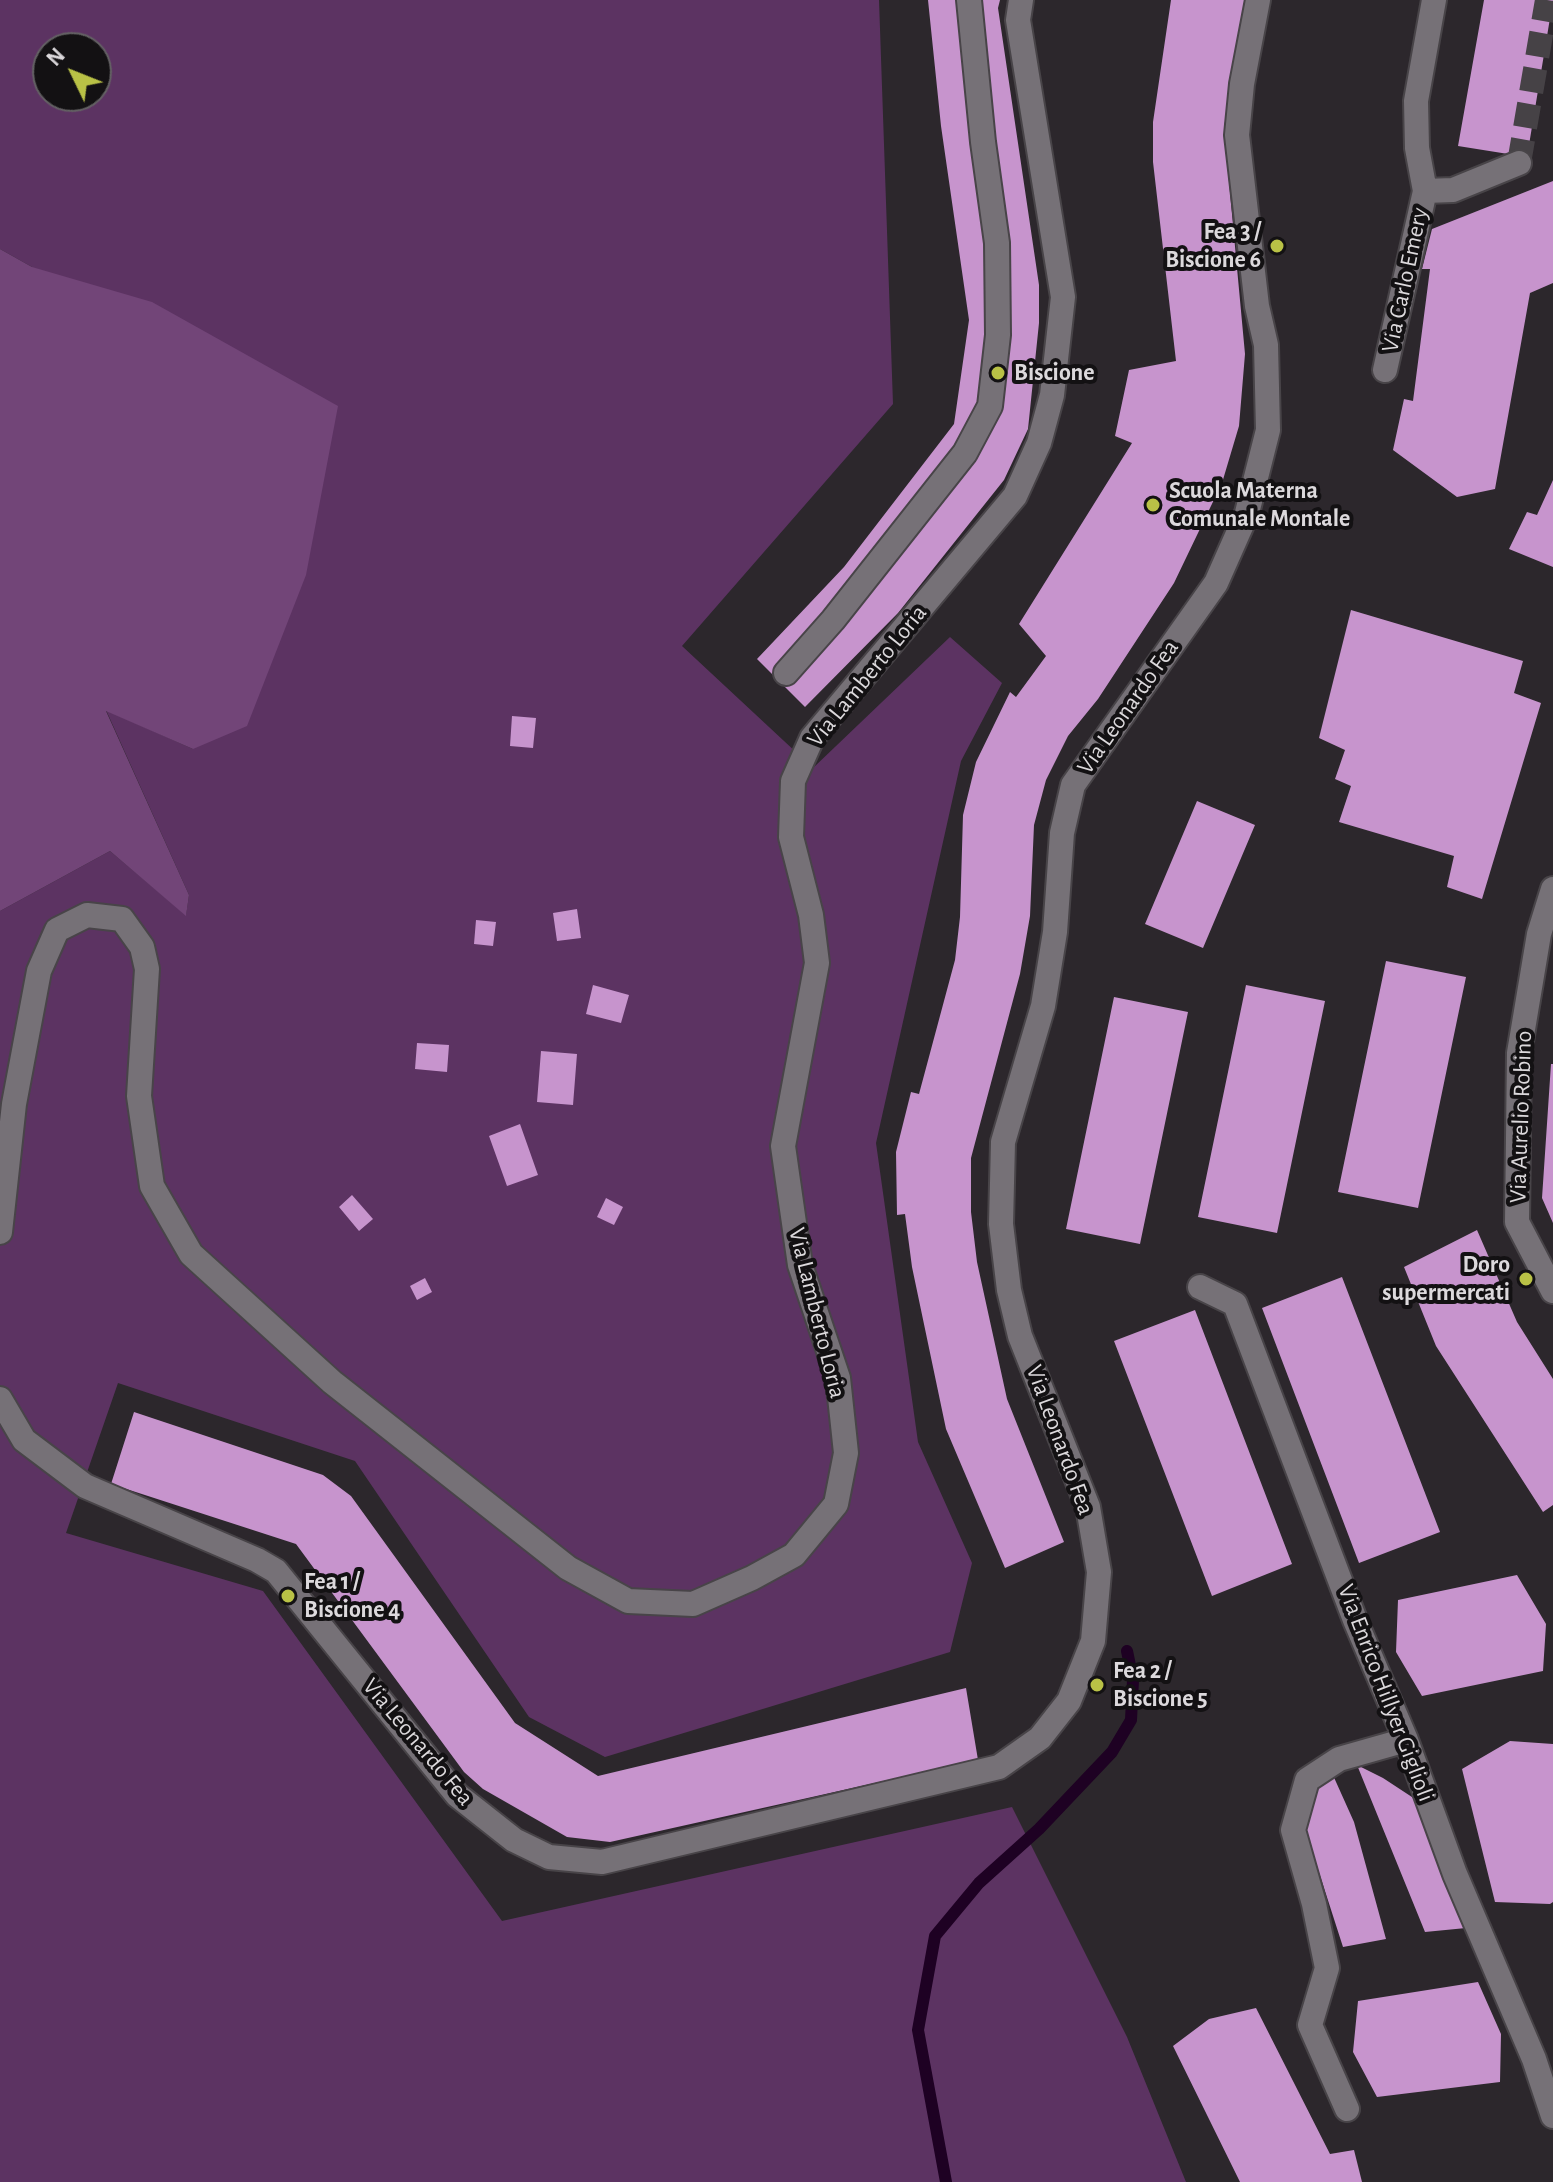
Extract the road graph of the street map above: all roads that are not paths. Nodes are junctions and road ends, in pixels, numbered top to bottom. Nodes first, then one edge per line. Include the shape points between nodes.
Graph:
1 (969, 0) edge
2 (1021, 0) edge
3 (1258, 0) edge
4 (1434, 0) edge
5 (1519, 163) dead end
6 (1425, 191) junction
7 (1385, 370) dead end
8 (786, 673) dead end
9 (1553, 889) edge
10 (0, 1232) edge
11 (1200, 1287) dead end
12 (1553, 1291) edge
13 (0, 1399) edge
14 (1406, 1740) junction
15 (1347, 2109) dead end
16 (1553, 2116) edge

1 - 8 street via 997,243 998,335 990,406 965,453
2 - 10 street, Via Lamberto Loria via 1018,20 1063,297 1052,395 1039,443 1015,496 812,738 793,781 791,837 817,963 783,1146 800,1265 838,1378 846,1453 836,1504 794,1555 693,1604 628,1601 568,1568 332,1382 191,1254 152,1186 139,1096 147,969 142,947 122,919 87,915 57,930 39,971 14,1104
3 - 13 street, Via Leonardo Fea via 1237,135 1266,345 1268,430 1247,513 1216,583 1073,785 1062,833 1043,1006 1003,1142 1001,1224 1009,1290 1020,1336 1088,1507 1099,1572 1093,1641 1069,1701 1040,1738 999,1767 602,1862 549,1857 514,1840 457,1795 276,1571 85,1486 24,1440
4 - 6 street, Via Carlo Emery via 1416,101
5 - 6 street, Via Carlo Emery via 1453,190
6 - 7 street, Via Carlo Emery
9 - 12 street, Via Aurelio Robino via 1539,934 1519,1053 1517,1222
11 - 14 street, Via Enrico Hillyer Giglioli via 1235,1304
14 - 15 street via 1339,1759 1307,1780 1293,1830 1327,1968 1310,2025
14 - 16 street, Via Enrico Hillyer Giglioli

